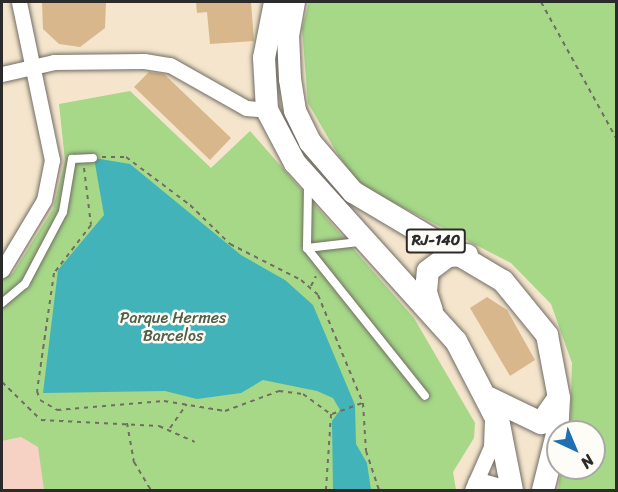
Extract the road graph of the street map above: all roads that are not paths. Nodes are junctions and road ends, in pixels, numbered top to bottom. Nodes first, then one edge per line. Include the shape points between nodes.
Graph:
1 (19, 2) edge
2 (275, 2) edge
3 (294, 2) edge
4 (36, 66) junction
5 (2, 74) edge
6 (267, 110) junction
7 (93, 158) road end
8 (306, 175) junction
9 (370, 243) junction
10 (307, 248) junction
11 (467, 255) junction
12 (2, 270) edge
13 (2, 303) edge
14 (432, 311) junction
15 (425, 396) dead end
16 (489, 398) junction
17 (559, 398) junction
18 (541, 423) junction
19 (506, 447) junction
20 (480, 489) edge
21 (512, 490) edge
22 (543, 490) edge

1 - 4 street
2 - 6 main road, RJ-140 via 264,58
3 - 11 main road, RJ-140 via 288,35 290,79 295,111 310,142 352,192
4 - 5 street
4 - 6 street via 170,64 246,108
4 - 12 street via 52,160 50,177 32,226
6 - 8 main road, RJ-140
7 - 13 lane via 72,159 63,212 25,284
8 - 9 main road, RJ-140
8 - 10 lane
9 - 10 lane
9 - 14 main road, RJ-140
10 - 15 lane
11 - 14 main road via 448,256 429,271 426,292
11 - 17 main road, RJ-140 via 503,281 537,318 552,353
14 - 16 main road, RJ-140
16 - 18 main road
16 - 19 main road, RJ-140
16 - 20 street via 491,447
17 - 18 main road
17 - 22 main road, RJ-140 via 557,434
18 - 19 main road
19 - 20 street
19 - 21 main road, RJ-140

